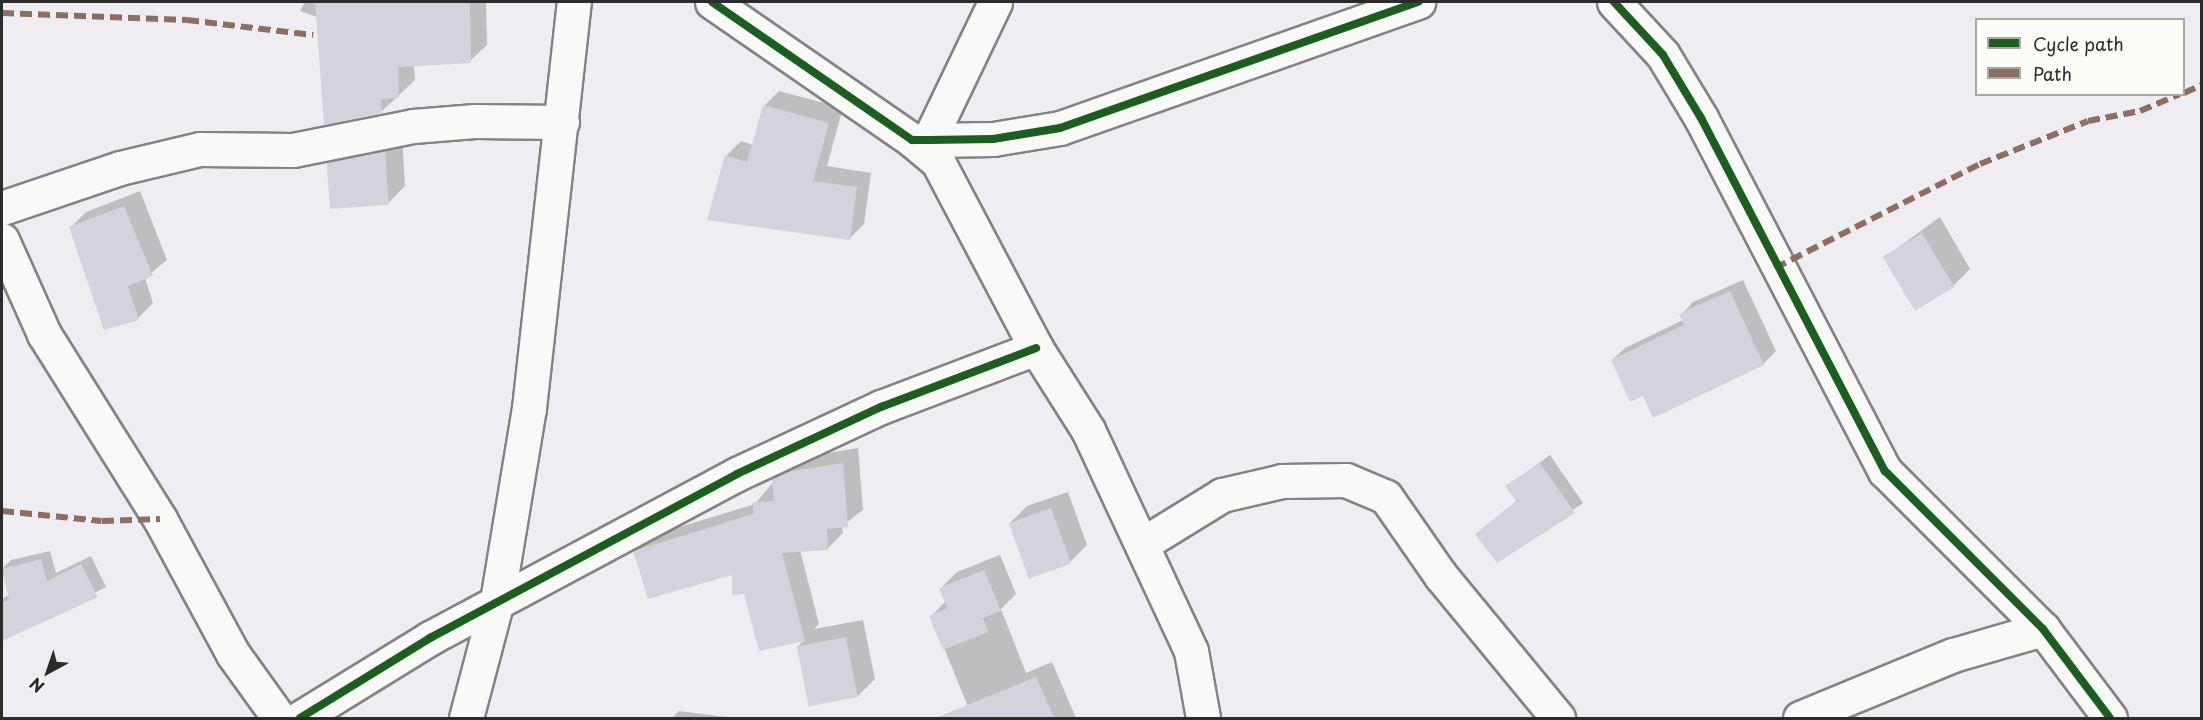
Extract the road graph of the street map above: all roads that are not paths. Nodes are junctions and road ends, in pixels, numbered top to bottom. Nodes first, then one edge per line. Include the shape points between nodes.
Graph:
1 (574, 2) edge
2 (711, 2) edge
3 (995, 2) edge
4 (1418, 2) edge
5 (1614, 2) edge
6 (562, 122) junction
7 (920, 140) junction
8 (2, 208) edge
9 (2, 240) edge
10 (1036, 348) junction
11 (1144, 543) junction
12 (496, 601) junction
13 (2043, 629) junction
14 (279, 718) edge
15 (300, 718) edge
16 (466, 718) edge
17 (1203, 718) edge
18 (1558, 718) edge
19 (1800, 718) edge
20 (2110, 718) edge

1 - 6 street
2 - 7 street
3 - 7 street
4 - 7 street via 1060,129 993,139
5 - 13 street via 1664,55 1701,118 1885,471
6 - 8 street via 475,121 412,126 292,150 200,149 120,168
6 - 12 street via 529,408
7 - 10 street via 938,162
9 - 14 street via 44,334 160,519 233,654
10 - 11 street via 1088,430
10 - 12 street via 831,429
11 - 17 street via 1191,651
11 - 18 street via 1222,495 1282,481 1356,484 1386,497 1441,576
12 - 15 street
12 - 16 street
13 - 19 street via 1953,655
13 - 20 street

